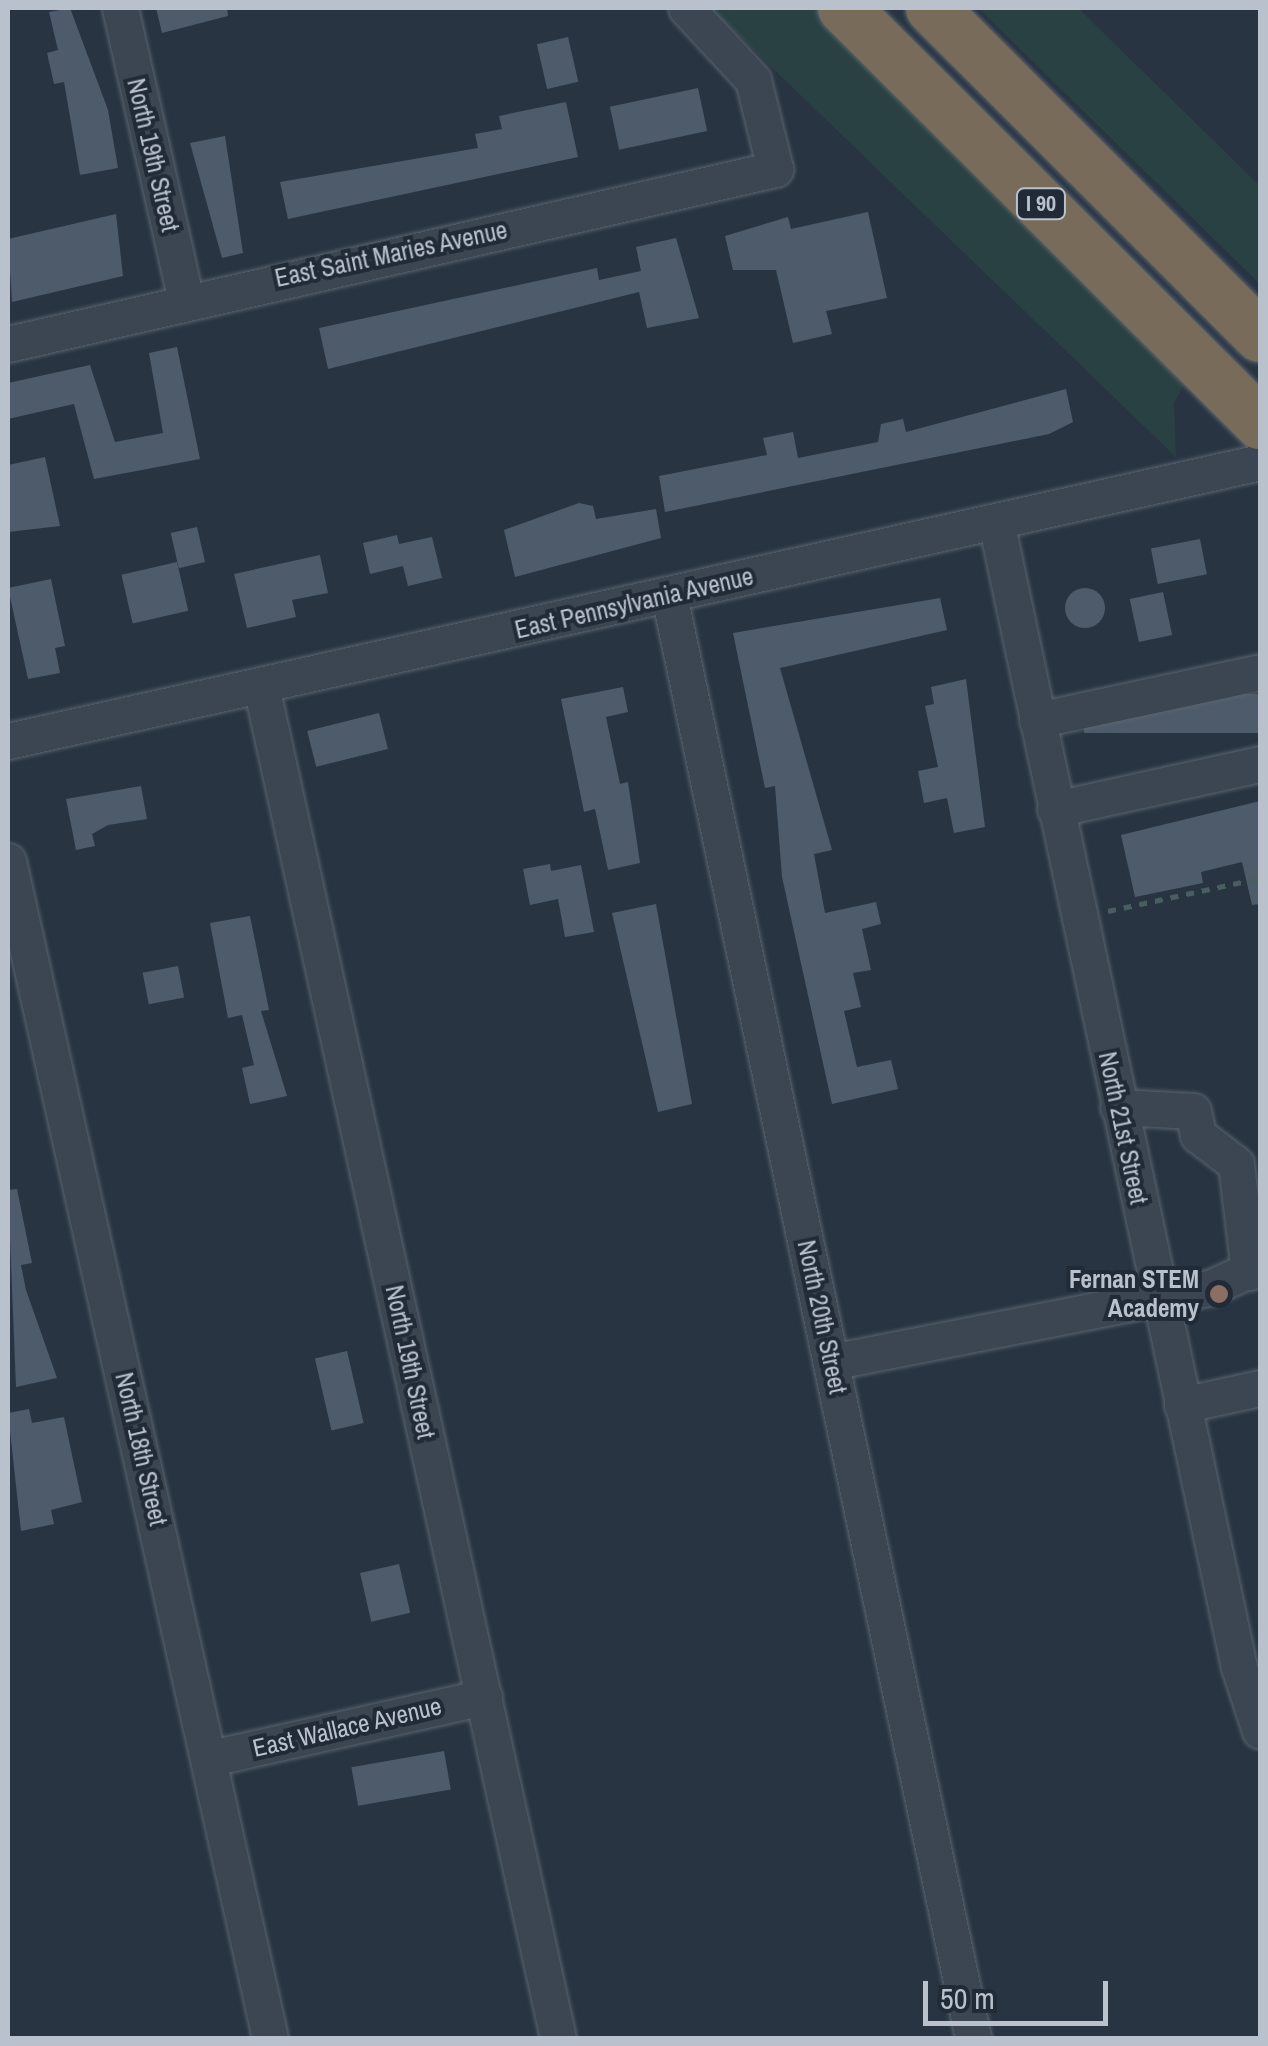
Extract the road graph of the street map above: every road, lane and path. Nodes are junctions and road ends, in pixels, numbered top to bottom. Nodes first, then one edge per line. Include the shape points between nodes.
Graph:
1 (120, 8) edge
2 (686, 8) edge
3 (844, 8) edge
4 (932, 8) edge
5 (186, 302) junction
6 (1260, 336) edge
7 (8, 344) edge
8 (1250, 412) edge
9 (1260, 462) edge
10 (996, 522) junction
11 (669, 596) junction
12 (1260, 672) edge
13 (260, 686) junction
14 (1038, 720) junction
15 (8, 740) edge
16 (1260, 764) edge
17 (1056, 809) junction
18 (8, 860) edge
19 (1260, 878) edge
20 (1106, 912) dead end
21 (1118, 1107) junction
22 (1255, 1269) edge
23 (1158, 1294) junction
24 (832, 1362) junction
25 (1260, 1388) edge
26 (1182, 1405) junction
27 (484, 1697) junction
28 (1260, 1731) edge
29 (210, 1758) junction
30 (270, 2038) edge
31 (558, 2038) edge
32 (973, 2038) edge

1 - 5 street, North 19th Street
2 - 5 street, East Saint Maries Avenue via 753,80 775,169
3 - 8 highway, I 90
4 - 6 highway, I 90
5 - 7 street, East Saint Maries Avenue
9 - 10 street, East Pennsylvania Avenue
10 - 11 street, East Pennsylvania Avenue
10 - 14 street, North 21st Street
11 - 13 street, East Pennsylvania Avenue
11 - 24 street, North 20th Street
12 - 14 street
13 - 15 street, East Pennsylvania Avenue
13 - 27 street, North 19th Street
14 - 17 street, North 21st Street
16 - 17 street
17 - 21 street, North 21st Street
18 - 29 street, North 18th Street
19 - 20 path
21 - 22 street via 1192,1111 1198,1135 1240,1172
21 - 23 street, North 21st Street
22 - 23 street
23 - 24 street
23 - 26 street, North 21st Street
24 - 32 street, North 20th Street
25 - 26 street
26 - 28 street, North 21st Street
27 - 29 street, East Wallace Avenue
27 - 31 street, North 19th Street
29 - 30 street, North 18th Street

